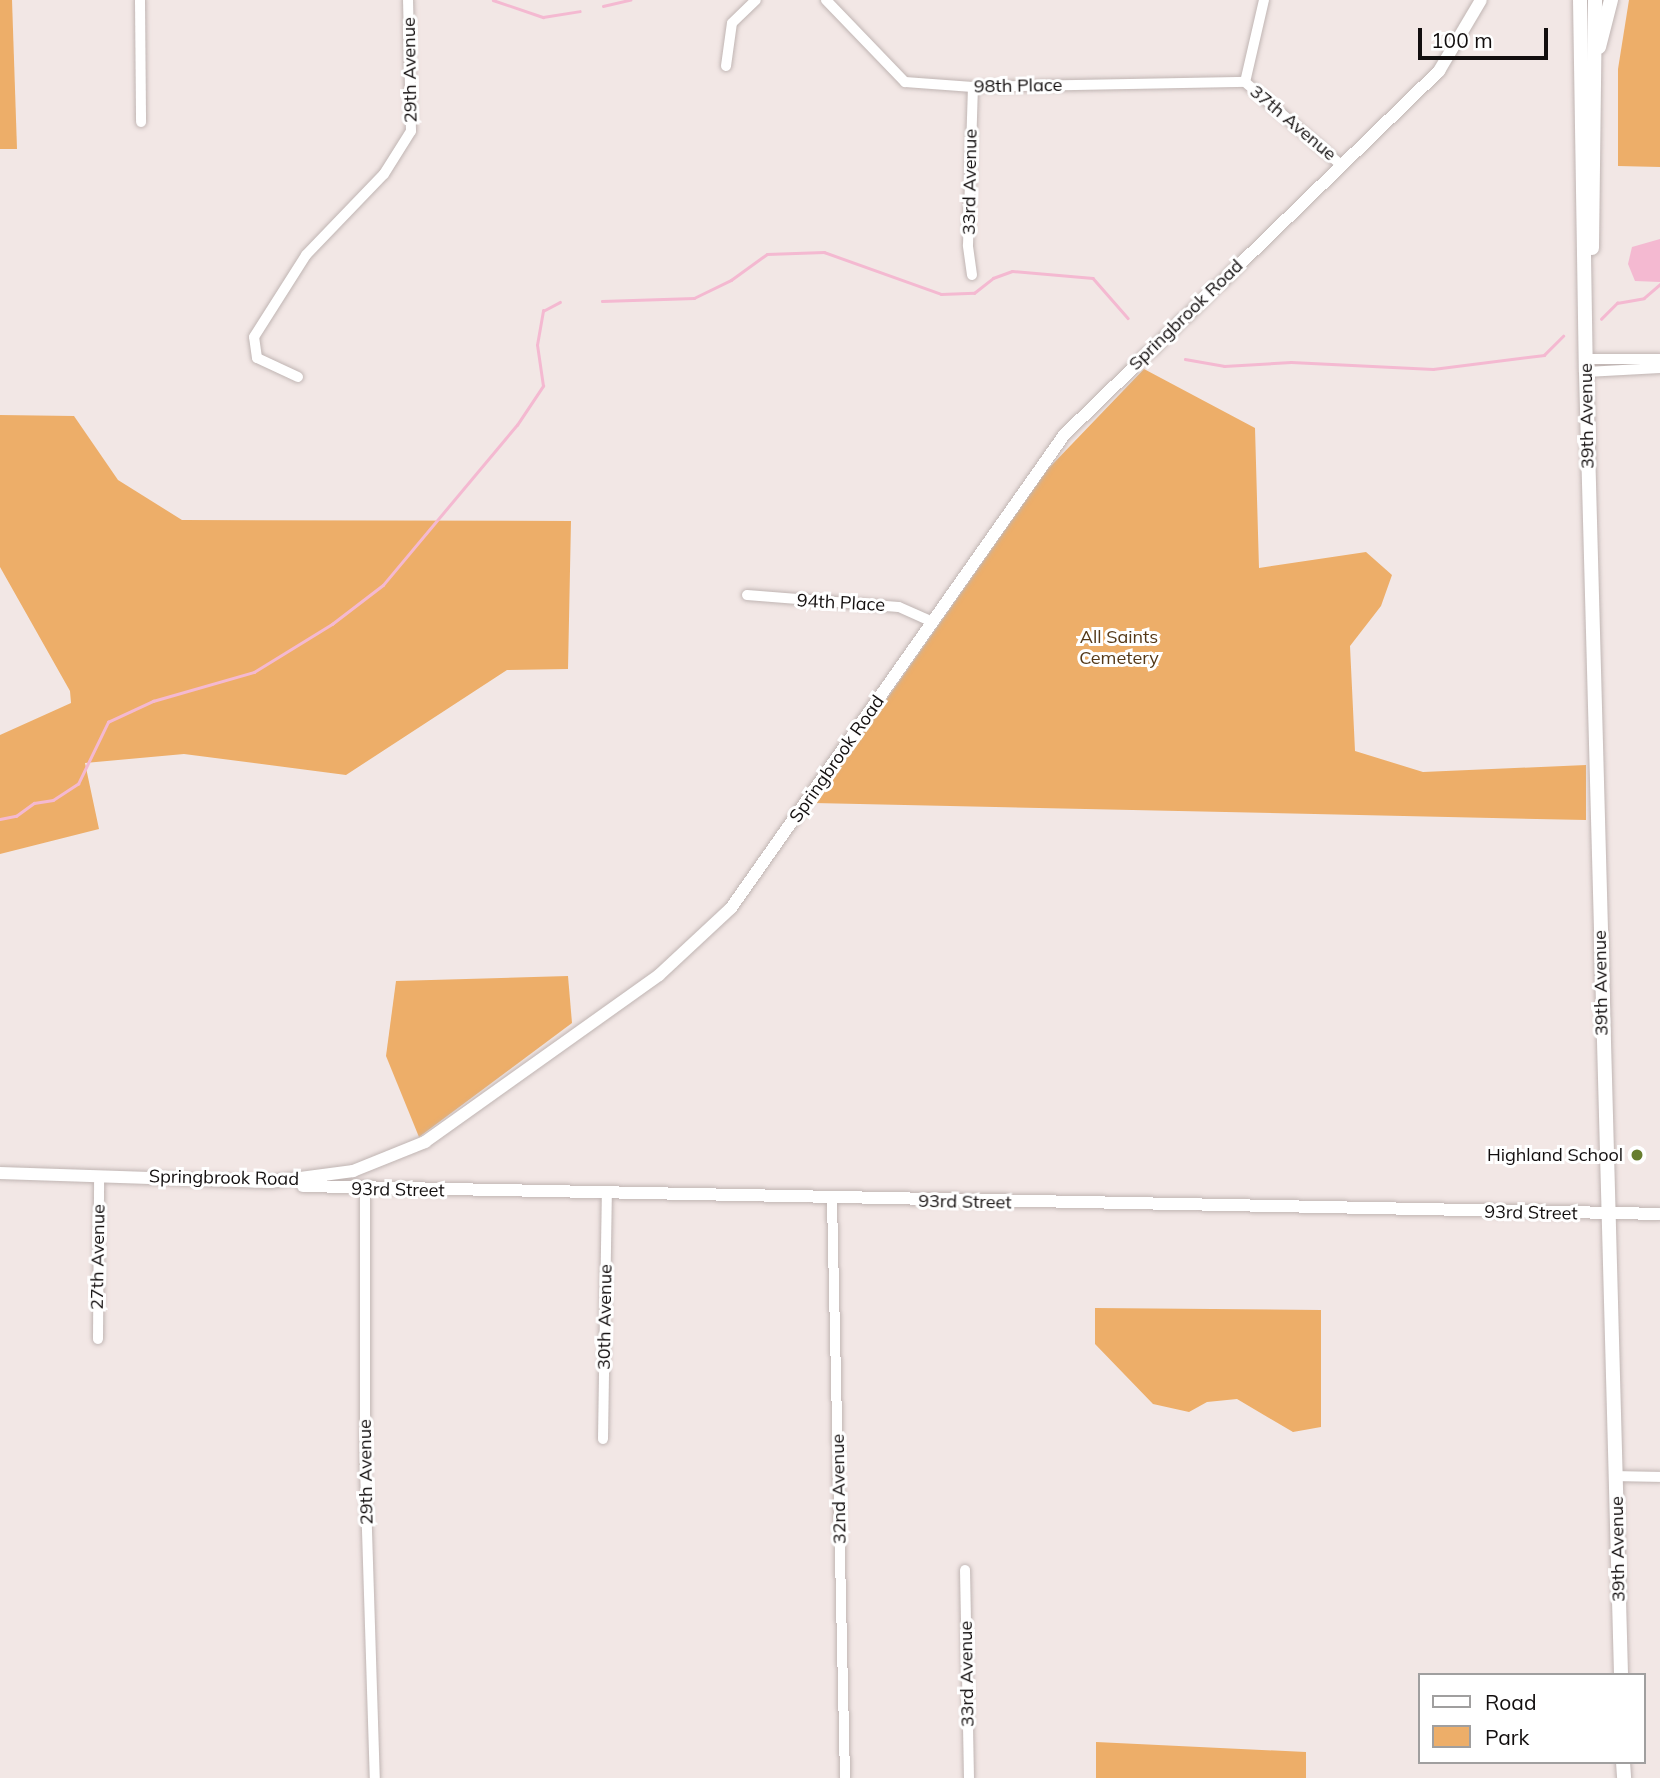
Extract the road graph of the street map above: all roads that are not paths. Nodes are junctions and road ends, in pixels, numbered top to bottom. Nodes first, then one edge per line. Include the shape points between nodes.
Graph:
1 (140, 0) edge
2 (408, 0) edge
3 (756, 0) edge
4 (826, 0) edge
5 (1264, 0) edge
6 (1481, 0) edge
7 (1580, 0) edge
8 (1595, 0) edge
9 (1611, 0) edge
10 (1598, 51) junction
11 (726, 66) dead end
12 (1245, 82) junction
13 (973, 88) junction
14 (141, 122) dead end
15 (1341, 165) junction
16 (972, 275) dead end
17 (1585, 290) junction
18 (1660, 359) edge
19 (1586, 366) junction
20 (1660, 368) edge
21 (298, 377) dead end
22 (747, 595) dead end
23 (932, 622) junction
24 (368, 1167) junction
25 (0, 1173) edge
26 (99, 1175) junction
27 (270, 1182) junction
28 (365, 1189) junction
29 (607, 1195) junction
30 (832, 1200) junction
31 (1660, 1214) edge
32 (1606, 1215) junction
33 (97, 1339) dead end
34 (603, 1439) dead end
35 (1616, 1476) junction
36 (1660, 1477) edge
37 (965, 1570) dead end
38 (1621, 1673) edge
39 (374, 1778) edge
40 (845, 1778) edge
41 (969, 1778) edge

1 - 14 street
2 - 21 street, 29th Avenue via 411,131 384,174 306,255 254,337 257,358
3 - 11 street via 732,23
4 - 13 street, 98th Place via 905,82
5 - 12 street, 37th Avenue
6 - 15 street, Springbrook Road via 1438,71
7 - 17 main road, 39th Avenue
8 - 10 main road, 39th Avenue
9 - 10 main road
10 - 17 main road, 39th Avenue via 1595,215
12 - 13 street, 98th Place
12 - 15 street, 37th Avenue
13 - 16 street, 33rd Avenue via 968,245
15 - 23 street, Springbrook Road via 1064,435
17 - 19 main road, 39th Avenue
18 - 19 street
19 - 20 street
19 - 32 main road, 39th Avenue
22 - 23 street, 94th Place via 899,607
23 - 24 street, Springbrook Road via 779,842 710,931 643,988 444,1129
24 - 27 street, Springbrook Road via 330,1177
24 - 28 street, 29th Avenue
25 - 26 street, Springbrook Road
26 - 27 street, Springbrook Road
26 - 33 street, 27th Avenue
27 - 28 street, 93rd Street
28 - 29 street, 93rd Street
28 - 39 street, 29th Avenue via 365,1490
29 - 30 street, 93rd Street
29 - 34 street, 30th Avenue
30 - 32 street, 93rd Street
30 - 40 street, 32nd Avenue
31 - 32 street, 93rd Street
32 - 35 main road, 39th Avenue
35 - 36 street
35 - 38 main road, 39th Avenue
37 - 41 street, 33rd Avenue

